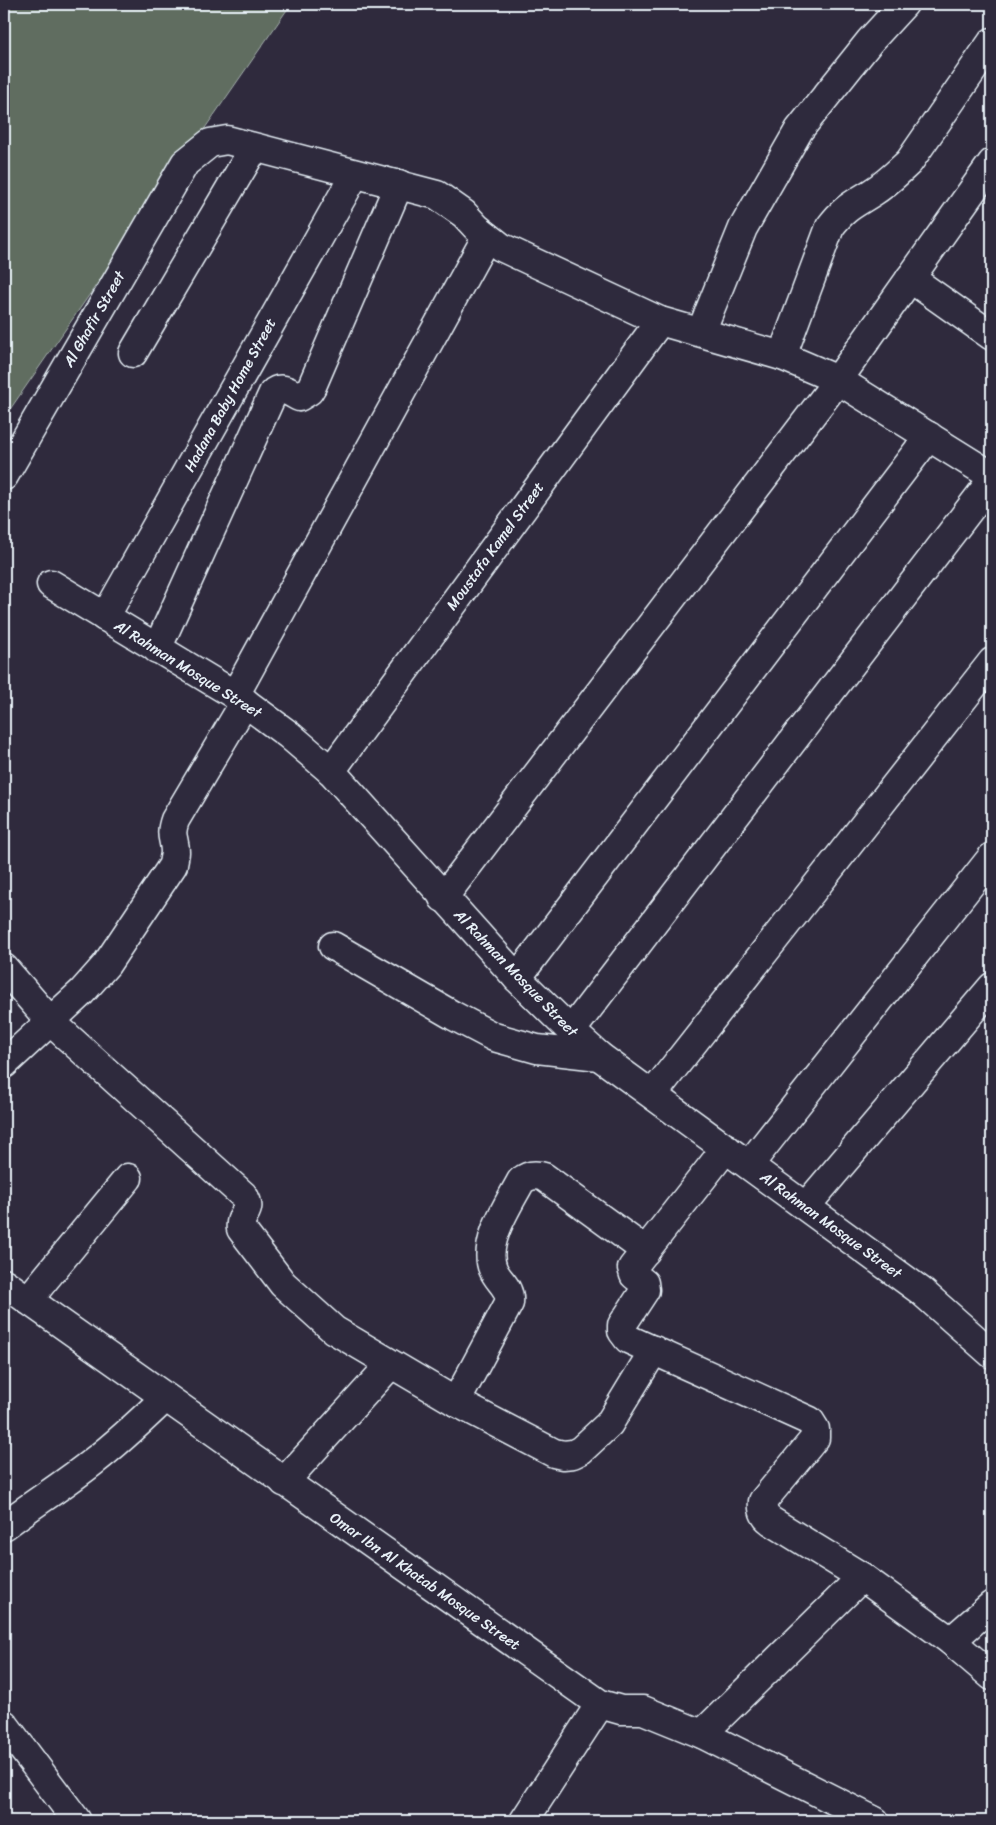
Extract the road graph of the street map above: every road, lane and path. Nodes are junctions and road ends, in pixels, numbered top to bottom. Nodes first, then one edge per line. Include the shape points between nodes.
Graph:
1 (904, 4) edge
2 (992, 42) edge
3 (254, 148) junction
4 (992, 165) edge
5 (355, 174) junction
6 (399, 184) junction
7 (488, 236) junction
8 (910, 278) junction
9 (660, 321) junction
10 (700, 332) junction
11 (992, 336) edge
12 (133, 353) dead end
13 (782, 356) junction
14 (838, 380) junction
15 (929, 436) junction
16 (4, 476) edge
17 (992, 476) edge
18 (992, 480) edge
19 (51, 584) dead end
20 (105, 617) junction
21 (157, 649) junction
22 (992, 662) edge
23 (240, 699) junction
24 (331, 772) junction
25 (992, 857) edge
26 (443, 898) junction
27 (333, 946) dead end
28 (4, 968) edge
29 (517, 978) junction
30 (992, 987) edge
31 (50, 1021) junction
32 (571, 1031) junction
33 (599, 1056) junction
34 (4, 1064) edge
35 (652, 1094) junction
36 (726, 1148) junction
37 (749, 1165) junction
38 (128, 1178) dead end
39 (806, 1206) junction
40 (646, 1251) junction
41 (4, 1283) edge
42 (28, 1300) junction
43 (654, 1350) junction
44 (992, 1354) edge
45 (390, 1365) junction
46 (165, 1398) junction
47 (456, 1402) junction
48 (284, 1482) junction
49 (4, 1526) edge
50 (862, 1577) junction
51 (992, 1605) edge
52 (950, 1641) junction
53 (992, 1676) edge
54 (600, 1704) junction
55 (4, 1724) edge
56 (702, 1734) junction
57 (77, 1821) edge
58 (524, 1821) edge
59 (875, 1821) edge

1 - 10 street via 799,130 742,228
2 - 13 street via 909,162 885,183 851,204 830,227
3 - 5 street
3 - 12 street
3 - 16 street, Al Ghafir Street via 227,140 210,144 185,162
4 - 8 street
5 - 6 street
5 - 20 street, Hadana Baby Home Street
6 - 7 street via 437,195
6 - 21 street via 312,386 300,397 281,389 273,393
7 - 9 street via 501,247
7 - 23 street
8 - 11 street
8 - 14 street
9 - 10 street
9 - 24 street, Moustafa Kamel Street
10 - 13 street
13 - 14 street
14 - 15 street
14 - 26 street
15 - 17 street
15 - 29 street
18 - 32 street
19 - 20 street, Al Rahman Mosque Street
20 - 21 street, Al Rahman Mosque Street
21 - 23 street, Al Rahman Mosque Street
22 - 35 street
23 - 24 street, Al Rahman Mosque Street via 289,735
23 - 31 street via 175,820 171,837 175,853 172,865 106,965
24 - 26 street, Al Rahman Mosque Street
25 - 37 street
26 - 29 street, Al Rahman Mosque Street
27 - 33 street via 494,1036 537,1050
28 - 31 street
29 - 32 street, Al Rahman Mosque Street
30 - 39 street
31 - 34 street
31 - 45 street via 243,1195 248,1211 242,1219 241,1229 283,1284 334,1330
32 - 33 street, Al Rahman Mosque Street
33 - 35 street, Al Rahman Mosque Street
35 - 36 street, Al Rahman Mosque Street
36 - 37 street, Al Rahman Mosque Street
36 - 40 street
37 - 39 street, Al Rahman Mosque Street
38 - 42 street
39 - 44 street, Al Rahman Mosque Street via 921,1291
40 - 43 street via 632,1271 643,1281 645,1290 622,1325 622,1331 628,1339
40 - 47 street via 544,1177 525,1177 492,1239 490,1252 491,1266 508,1291 509,1303
41 - 42 street, Omar Ibn Al Khatab Mosque Street
42 - 46 street, Omar Ibn Al Khatab Mosque Street
43 - 47 street via 610,1424 573,1454 554,1453
43 - 50 street via 813,1424 815,1438 763,1501 763,1510 767,1518
45 - 47 street
45 - 48 street
46 - 48 street, Omar Ibn Al Khatab Mosque Street
46 - 49 street via 92,1463
48 - 54 street, Omar Ibn Al Khatab Mosque Street
50 - 52 street
50 - 56 street
51 - 52 street
52 - 53 street
54 - 56 street, Omar Ibn Al Khatab Mosque Street via 621,1710 643,1710
54 - 58 street
55 - 57 street
56 - 59 street, Omar Ibn Al Khatab Mosque Street

